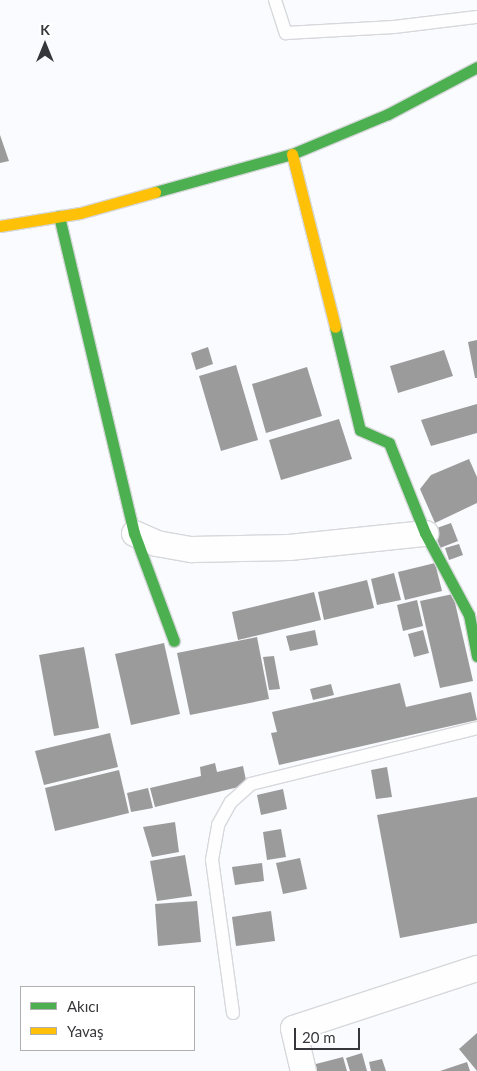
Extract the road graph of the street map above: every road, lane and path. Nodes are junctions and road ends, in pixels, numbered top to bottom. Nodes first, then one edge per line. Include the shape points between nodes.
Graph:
1 (275, 0) edge
2 (477, 17) edge
3 (477, 67) edge
4 (292, 154) junction
5 (59, 216) junction
6 (0, 226) edge
7 (134, 533) junction
8 (425, 533) junction
9 (473, 614) edge
10 (174, 641) dead end
11 (477, 656) edge
12 (477, 728) edge
13 (477, 968) edge
14 (233, 1013) dead end
15 (303, 1071) edge

1 - 2 lane via 286,33 394,27
3 - 4 street via 388,114
4 - 5 street
4 - 8 street via 360,430 389,443
5 - 6 street
5 - 7 street
7 - 8 street via 156,543 191,549 289,547
7 - 10 street
8 - 9 street
9 - 11 street
12 - 14 lane via 251,784 231,802 218,825 212,860
13 - 15 street via 293,1028

